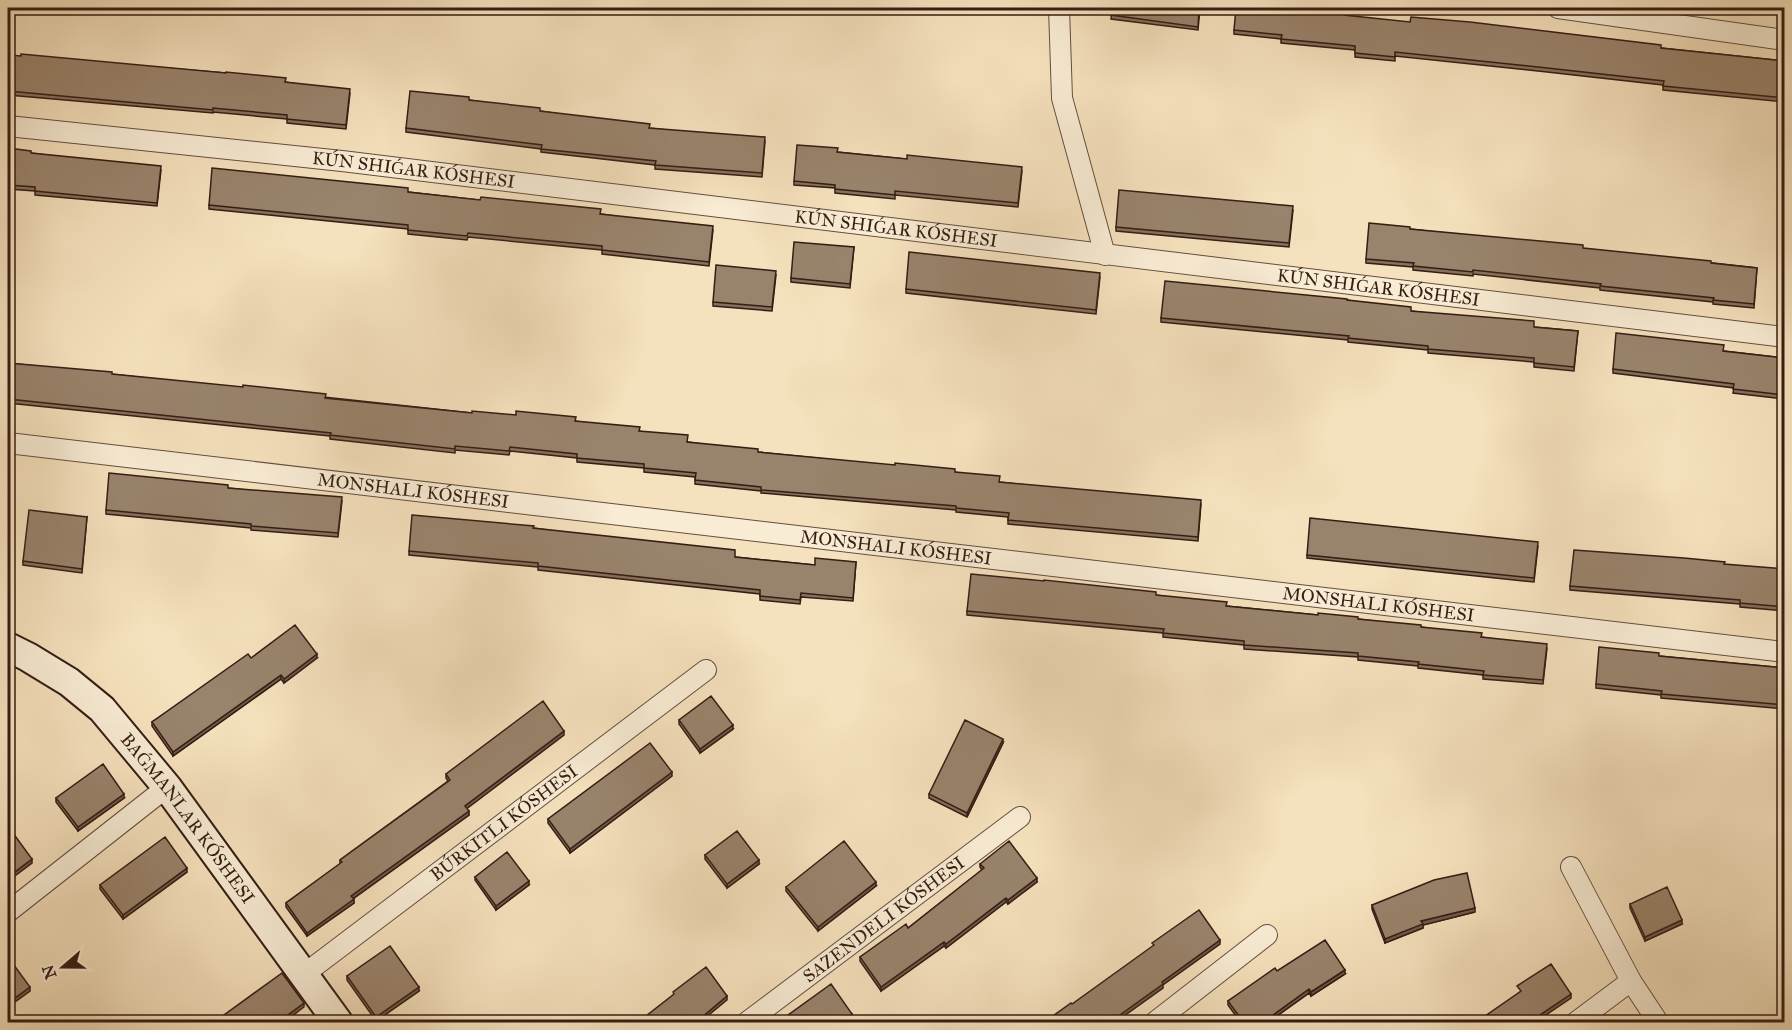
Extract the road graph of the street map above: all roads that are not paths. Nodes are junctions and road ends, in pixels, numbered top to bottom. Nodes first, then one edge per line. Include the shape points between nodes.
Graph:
1 (1059, 8) edge
2 (1558, 8) edge
3 (1656, 15) edge
4 (1785, 40) edge
5 (8, 126) edge
6 (1105, 255) junction
7 (1785, 337) edge
8 (8, 442) edge
9 (8, 647) edge
10 (1785, 652) edge
11 (706, 670) dead end
12 (167, 787) junction
13 (1020, 817) dead end
14 (1572, 867) dead end
15 (8, 912) edge
16 (1267, 935) dead end
17 (303, 975) junction
18 (1631, 981) junction
19 (337, 1022) edge
20 (747, 1023) edge
21 (1155, 1023) edge
22 (1576, 1023) edge
23 (1658, 1023) edge

1 - 6 street via 1062,98
2 - 3 street
3 - 4 street
5 - 6 street via 353,162
6 - 7 street
8 - 10 street
9 - 12 street, BAǴMANLAR KÓSHESI via 69,682 102,709
11 - 17 street, BÚRKITLI KÓSHESI
12 - 15 street
12 - 17 street, BAǴMANLAR KÓSHESI
13 - 20 street, SAZENDELI KÓSHESI
14 - 18 street
16 - 21 street
17 - 19 street, BAǴMANLAR KÓSHESI
18 - 22 street
18 - 23 street

